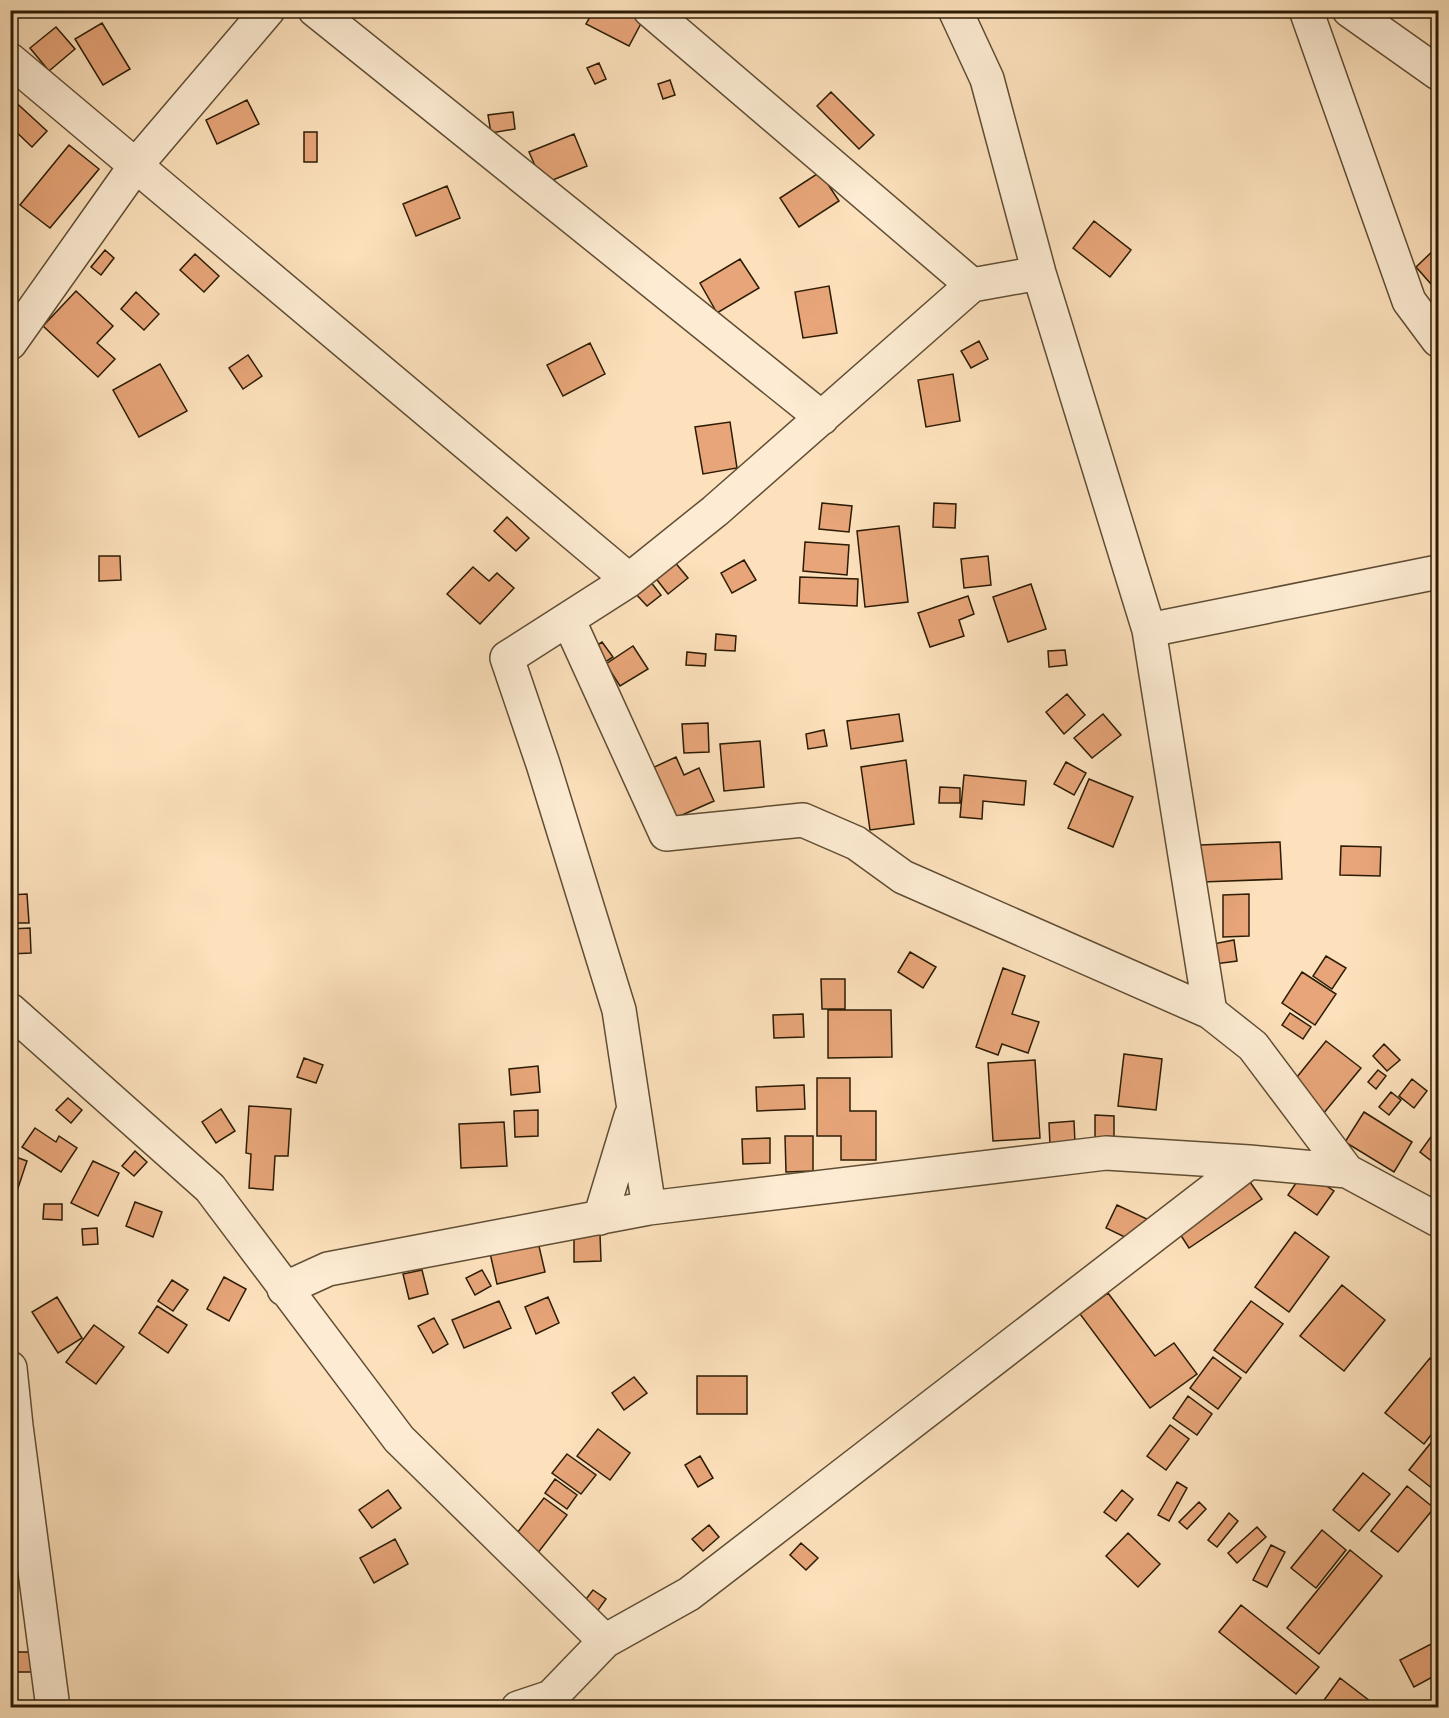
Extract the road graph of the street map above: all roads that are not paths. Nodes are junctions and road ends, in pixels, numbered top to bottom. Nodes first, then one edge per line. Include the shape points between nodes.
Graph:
1 (268, 10) edge
2 (315, 10) edge
3 (650, 10) edge
4 (955, 10) edge
5 (1306, 10) edge
6 (1349, 10) edge
7 (10, 60) edge
8 (1438, 73) edge
9 (136, 165) junction
10 (1039, 273) junction
11 (972, 285) junction
12 (1438, 340) edge
13 (10, 343) edge
14 (822, 418) junction
15 (1438, 572) edge
16 (629, 580) junction
17 (568, 619) junction
18 (1149, 630) junction
19 (10, 1010) edge
20 (1210, 1012) junction
21 (634, 1109) junction
22 (1250, 1162) junction
23 (1347, 1171) junction
24 (649, 1208) junction
25 (600, 1218) junction
26 (1438, 1220) edge
27 (285, 1289) junction
28 (10, 1368) edge
29 (605, 1641) junction
30 (53, 1707) edge
31 (518, 1707) edge

1 - 9 street
2 - 14 street
3 - 11 street
4 - 10 street via 987,79
5 - 12 street via 1409,301
6 - 8 street
7 - 9 street
9 - 13 street
9 - 16 street
10 - 11 street
10 - 18 street
11 - 14 street
14 - 16 street
15 - 18 street
16 - 17 street
17 - 20 street via 666,834 803,820 856,843 903,877
17 - 21 street via 507,658 619,1010
18 - 20 street
19 - 27 street via 210,1188
20 - 23 street via 1252,1046
21 - 24 street
21 - 25 street
22 - 23 street
22 - 24 street via 1106,1154
22 - 29 street via 689,1594
23 - 26 street
24 - 25 street
25 - 27 street via 328,1269
27 - 29 street via 399,1438
28 - 30 street
29 - 31 street via 551,1697

